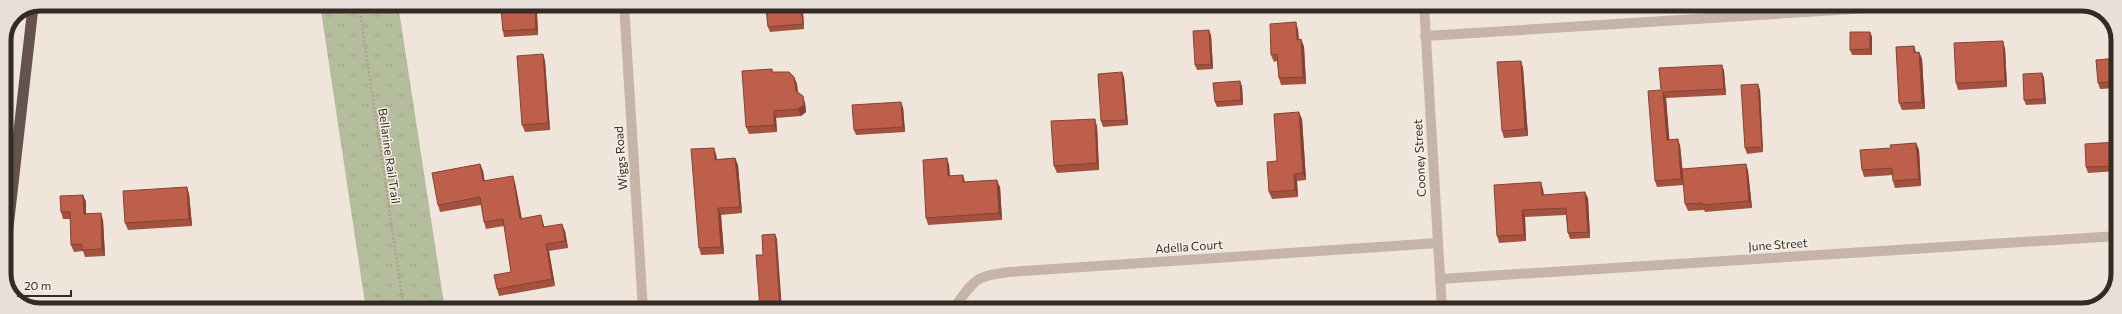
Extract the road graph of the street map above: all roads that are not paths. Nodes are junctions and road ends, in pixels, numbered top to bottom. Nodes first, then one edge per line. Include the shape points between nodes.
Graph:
1 (624, 11) edge
2 (1424, 11) edge
3 (1822, 11) edge
4 (32, 12) edge
5 (1426, 36) junction
6 (11, 202) edge
7 (2111, 236) edge
8 (1438, 243) junction
9 (1440, 279) junction
10 (643, 303) edge
11 (958, 303) edge
12 (1442, 303) edge

1 - 10 street, Wiggs Road
2 - 5 street, Cooney Street
3 - 5 street
4 - 6 highway
5 - 8 street, Cooney Street
7 - 9 street, June Street
8 - 9 street, Cooney Street
8 - 11 street, Adella Court via 1009,272 985,275 971,285
9 - 12 street, Cooney Street

